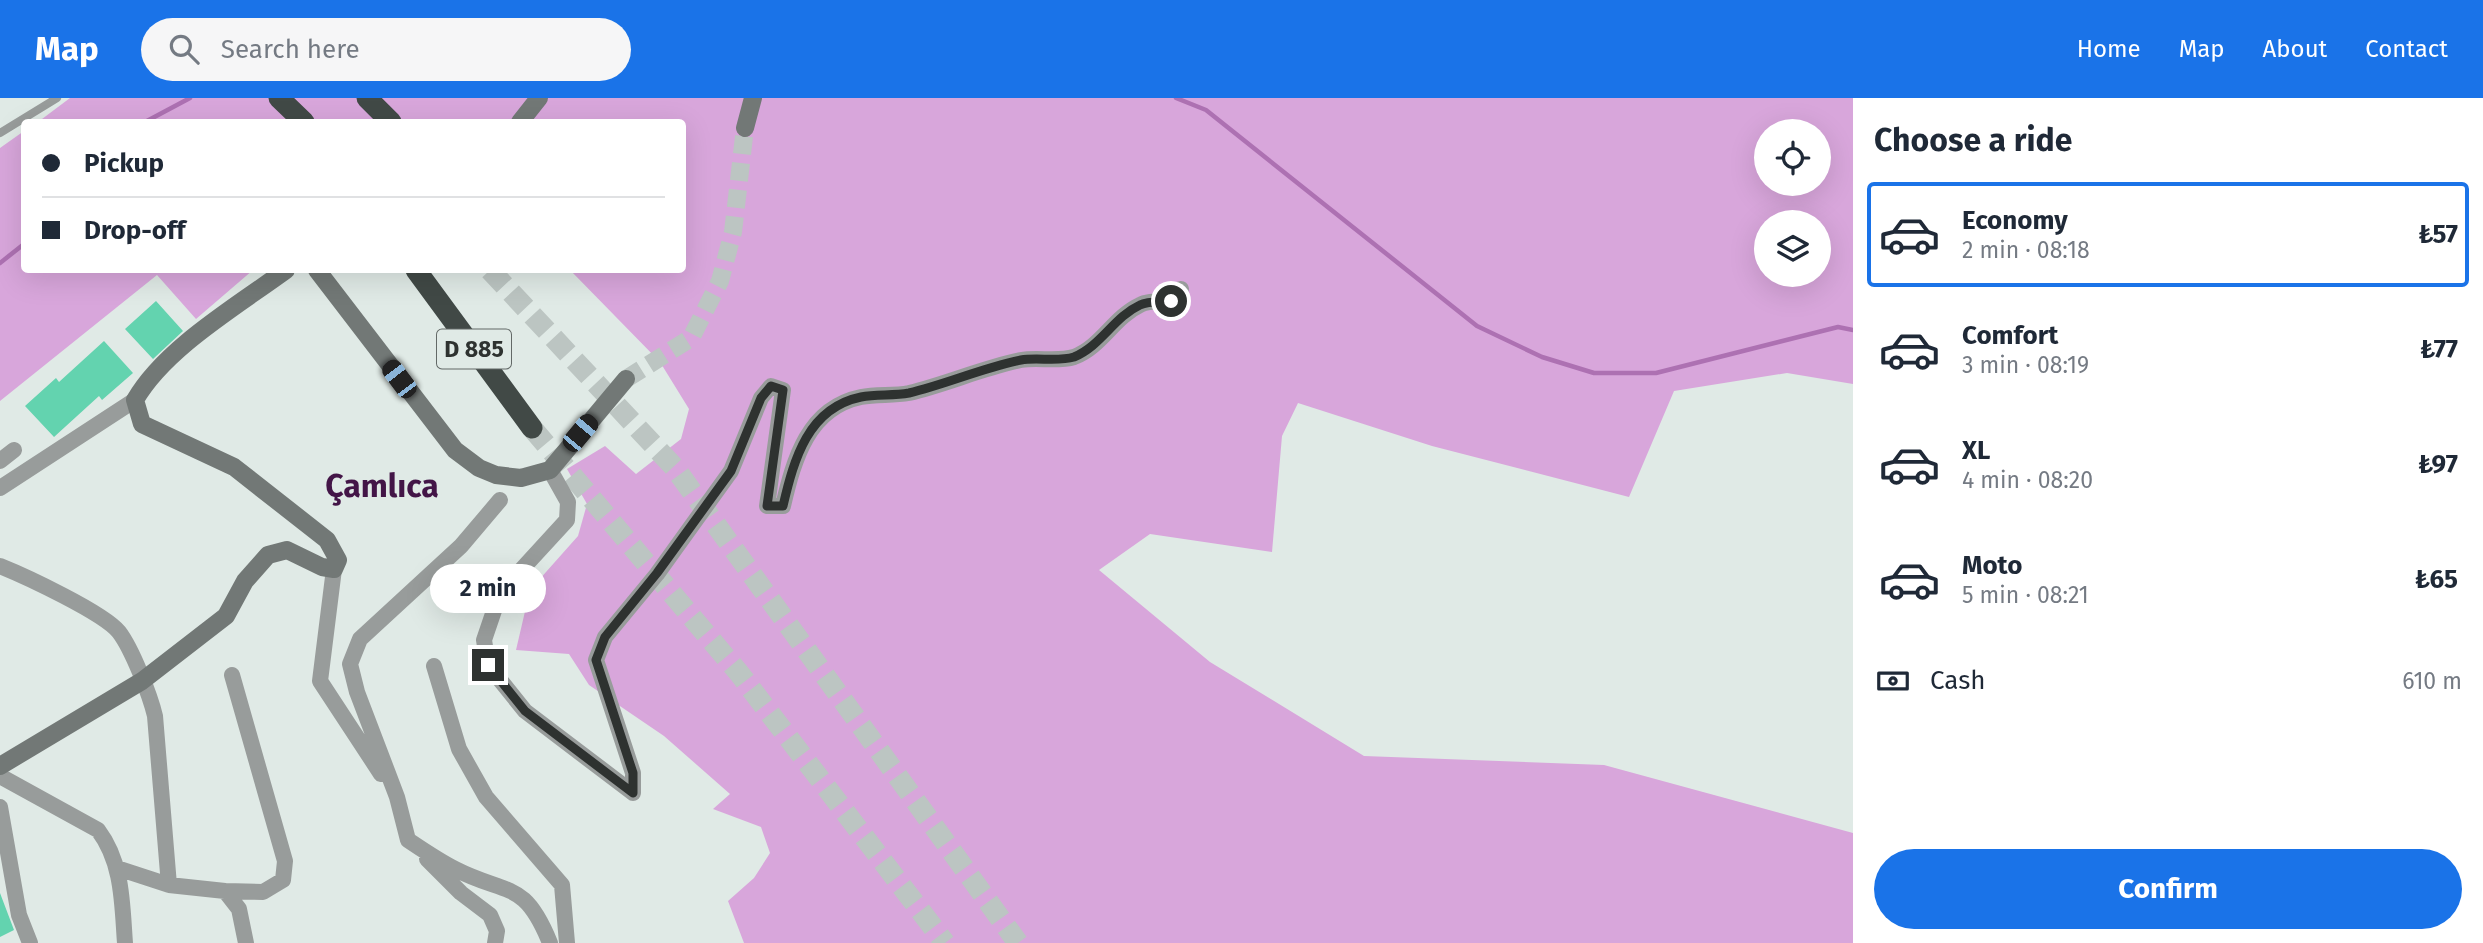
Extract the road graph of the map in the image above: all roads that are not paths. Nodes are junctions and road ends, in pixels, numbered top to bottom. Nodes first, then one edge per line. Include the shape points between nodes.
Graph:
1 (57, 98) edge
2 (278, 98) edge
3 (367, 98) edge
4 (539, 98) edge
5 (753, 98) edge
6 (23, 119) edge
7 (301, 119) edge
8 (388, 119) edge
9 (522, 119) edge
10 (21, 120) edge
11 (745, 128) tunnel mouth
12 (0, 133) edge
13 (282, 273) edge
14 (319, 273) edge
15 (418, 273) edge
16 (1181, 289) dead end
17 (626, 379) tunnel mouth
18 (135, 400) junction
19 (532, 428) tunnel mouth
20 (14, 450) dead end
21 (0, 461) edge
22 (550, 470) junction
23 (0, 488) edge
24 (500, 500) dead end
25 (0, 566) edge
26 (334, 569) junction
27 (434, 666) dead end
28 (232, 675) dead end
29 (142, 681) junction
30 (0, 766) edge
31 (0, 776) edge
32 (397, 797) junction
33 (0, 807) edge
34 (408, 840) junction
35 (117, 868) junction
36 (169, 885) junction
37 (225, 891) junction
38 (30, 943) edge
39 (125, 943) edge
40 (246, 943) edge
41 (495, 943) edge
42 (550, 943) edge
43 (567, 943) edge

1 - 6 lane
2 - 7 highway
3 - 8 highway
4 - 9 street
5 - 11 street
10 - 12 lane
13 - 18 street via 192,339 146,382
14 - 22 street via 455,450 495,475 521,478
15 - 19 highway, D 885
16 - 22 street via 1171,301 1142,303 1094,345 1072,357 991,366 906,393 859,398 826,411 807,435 791,471 783,506 767,506 783,390 771,386 761,398 731,471 605,637 596,660 633,773 633,793 525,711 488,665 484,640 500,593 567,520 568,502
17 - 22 street
18 - 23 street
18 - 26 street via 142,424 234,467 327,540 338,560
20 - 21 street
24 - 32 street via 461,546 360,639 350,664
25 - 29 street via 118,630
26 - 29 street via 322,568 287,550 268,555 245,581 226,616
26 - 32 street via 320,681
27 - 43 street via 459,750 486,797 562,885
28 - 37 street via 285,862 283,880 263,892
29 - 30 street
29 - 36 street via 155,716
31 - 35 street via 98,831
32 - 34 street
33 - 38 street via 19,915
34 - 41 street via 461,894 490,915 497,931
34 - 42 street via 456,870 521,895 539,916
35 - 36 street
35 - 39 street
36 - 37 street
37 - 40 street via 239,909

